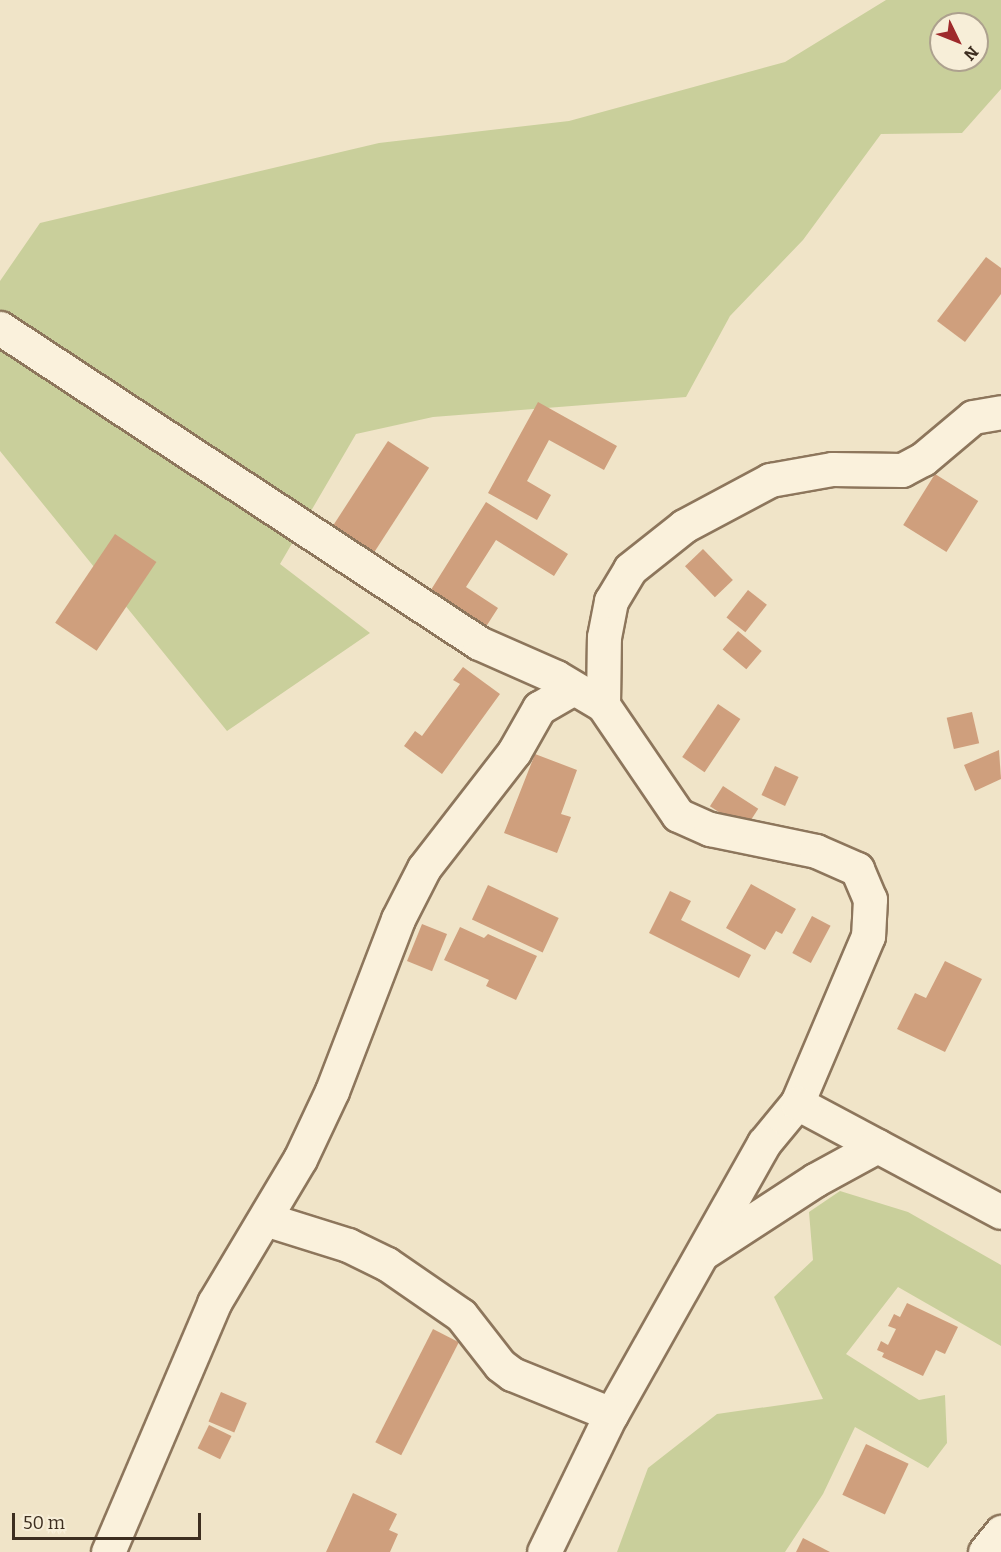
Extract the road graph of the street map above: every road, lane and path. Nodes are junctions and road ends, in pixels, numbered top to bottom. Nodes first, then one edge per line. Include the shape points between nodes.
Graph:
1 (0, 328) edge
2 (1001, 412) edge
3 (573, 688) junction
4 (603, 705) junction
5 (797, 1103) junction
6 (877, 1146) junction
7 (1001, 1212) edge
8 (265, 1219) junction
9 (702, 1254) junction
10 (611, 1414) junction
11 (1001, 1532) edge
12 (108, 1552) edge
13 (544, 1552) edge
14 (985, 1552) edge

1 - 3 street via 479,643
2 - 4 street via 973,417 923,459 902,470 832,469 770,480 684,526 630,569 610,601 604,638
3 - 4 street
3 - 8 street via 539,708 514,752 424,868 398,919 332,1091
4 - 5 street via 678,815 710,829 816,851 857,869 870,898 868,936
5 - 6 street
5 - 9 street via 764,1143
6 - 7 street
6 - 9 street via 815,1180 764,1217
8 - 10 street via 348,1245 387,1264 461,1315 500,1365 512,1374
8 - 12 street via 214,1303
9 - 10 street
10 - 13 street
11 - 14 street

